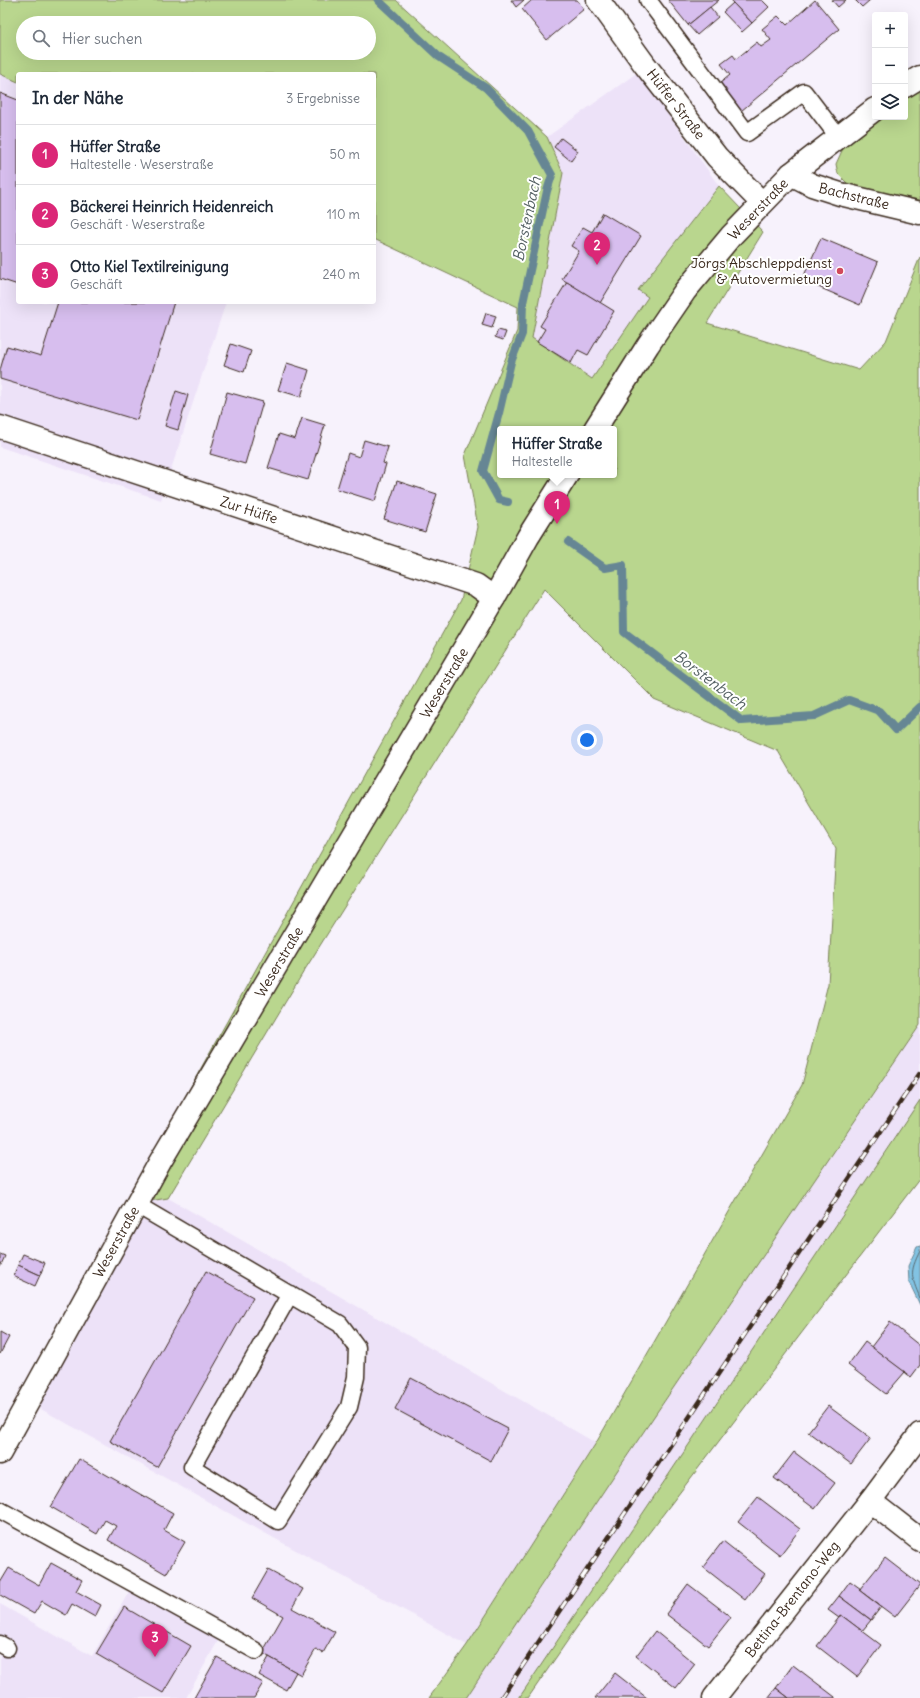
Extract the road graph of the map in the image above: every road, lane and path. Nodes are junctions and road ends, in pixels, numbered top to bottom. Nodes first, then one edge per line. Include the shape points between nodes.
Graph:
1 (598, 0) edge
2 (648, 0) edge
3 (920, 77) edge
4 (908, 84) edge
5 (872, 111) edge
6 (839, 138) junction
7 (791, 174) junction
8 (762, 203) junction
9 (920, 212) edge
10 (597, 426) edge
11 (0, 427) edge
12 (565, 478) edge
13 (494, 598) junction
14 (137, 1205) junction
15 (290, 1294) junction
16 (920, 1434) edge
17 (0, 1453) edge
18 (870, 1501) junction
19 (0, 1510) edge
20 (920, 1540) edge
21 (256, 1651) dead end
22 (714, 1698) edge

1 - 8 street, Hüffer Straße via 645,65 718,157
2 - 6 lane via 747,133 804,92
3 - 4 street
5 - 6 street, Weserstraße
6 - 7 street, Weserstraße
7 - 8 street, Weserstraße
7 - 9 street, Bachstraße via 812,185 840,194
8 - 10 street, Weserstraße via 685,291
11 - 13 street, Zur Hüffe via 476,585
12 - 13 street, Weserstraße
13 - 14 street, Weserstraße
14 - 15 lane
14 - 17 street, Weserstraße
15 - 15 lane via 340,1324 357,1346 356,1377 349,1407 278,1521 192,1467
16 - 18 street, Bettina-Brentano-Weg
18 - 20 street
18 - 22 street, Bettina-Brentano-Weg
19 - 21 lane

